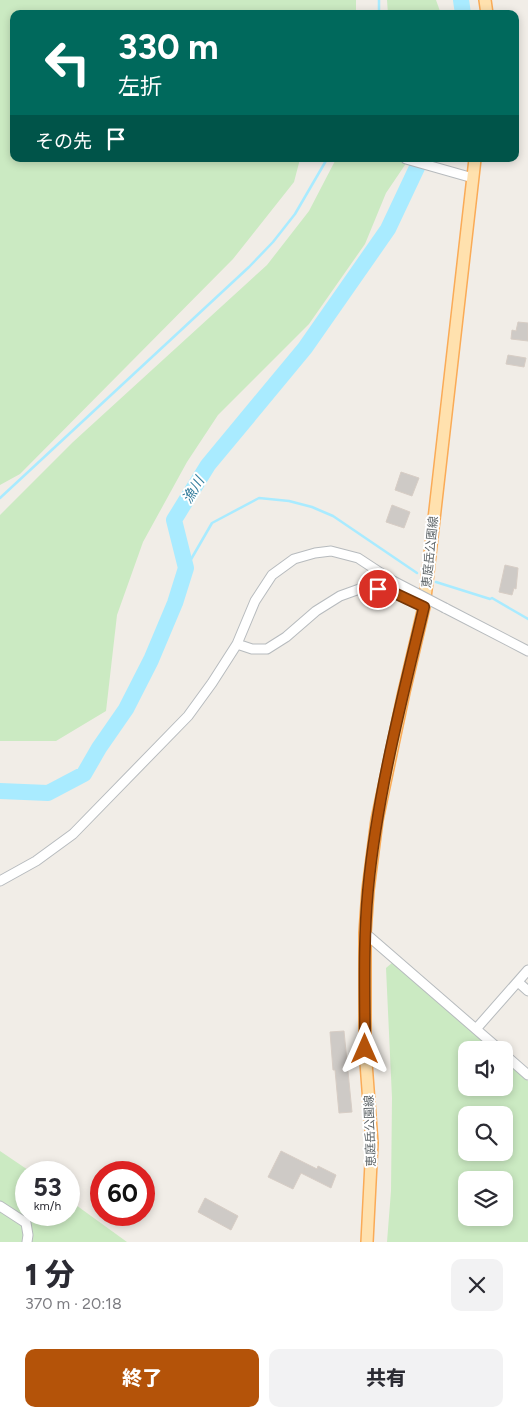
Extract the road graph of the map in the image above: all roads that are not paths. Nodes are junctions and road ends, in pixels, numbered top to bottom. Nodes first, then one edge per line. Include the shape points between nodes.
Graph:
1 (418, 162) edge
2 (475, 162) edge
3 (473, 178) junction
4 (424, 607) junction
5 (237, 644) junction
6 (528, 652) edge
7 (0, 881) edge
8 (365, 933) junction
9 (528, 970) edge
10 (518, 982) junction
11 (528, 991) edge
12 (476, 1029) junction
13 (490, 1041) edge
14 (513, 1062) edge
15 (528, 1075) edge
16 (0, 1206) edge
17 (27, 1242) edge
18 (367, 1242) edge

1 - 3 street
2 - 3 main road, 恵庭岳公園線
3 - 4 main road, 恵庭岳公園線
4 - 5 street via 390,591 366,587 340,596 316,611 267,649
4 - 8 main road, 恵庭岳公園線 via 377,820
5 - 6 street, bridge via 255,601 272,575 294,559 331,551 358,558 393,581
5 - 7 street via 188,716 73,834
8 - 12 street
8 - 18 main road, 恵庭岳公園線 via 365,1049 372,1143
9 - 10 street
10 - 11 street
10 - 12 street
12 - 13 street
14 - 15 street
16 - 17 street via 26,1223

